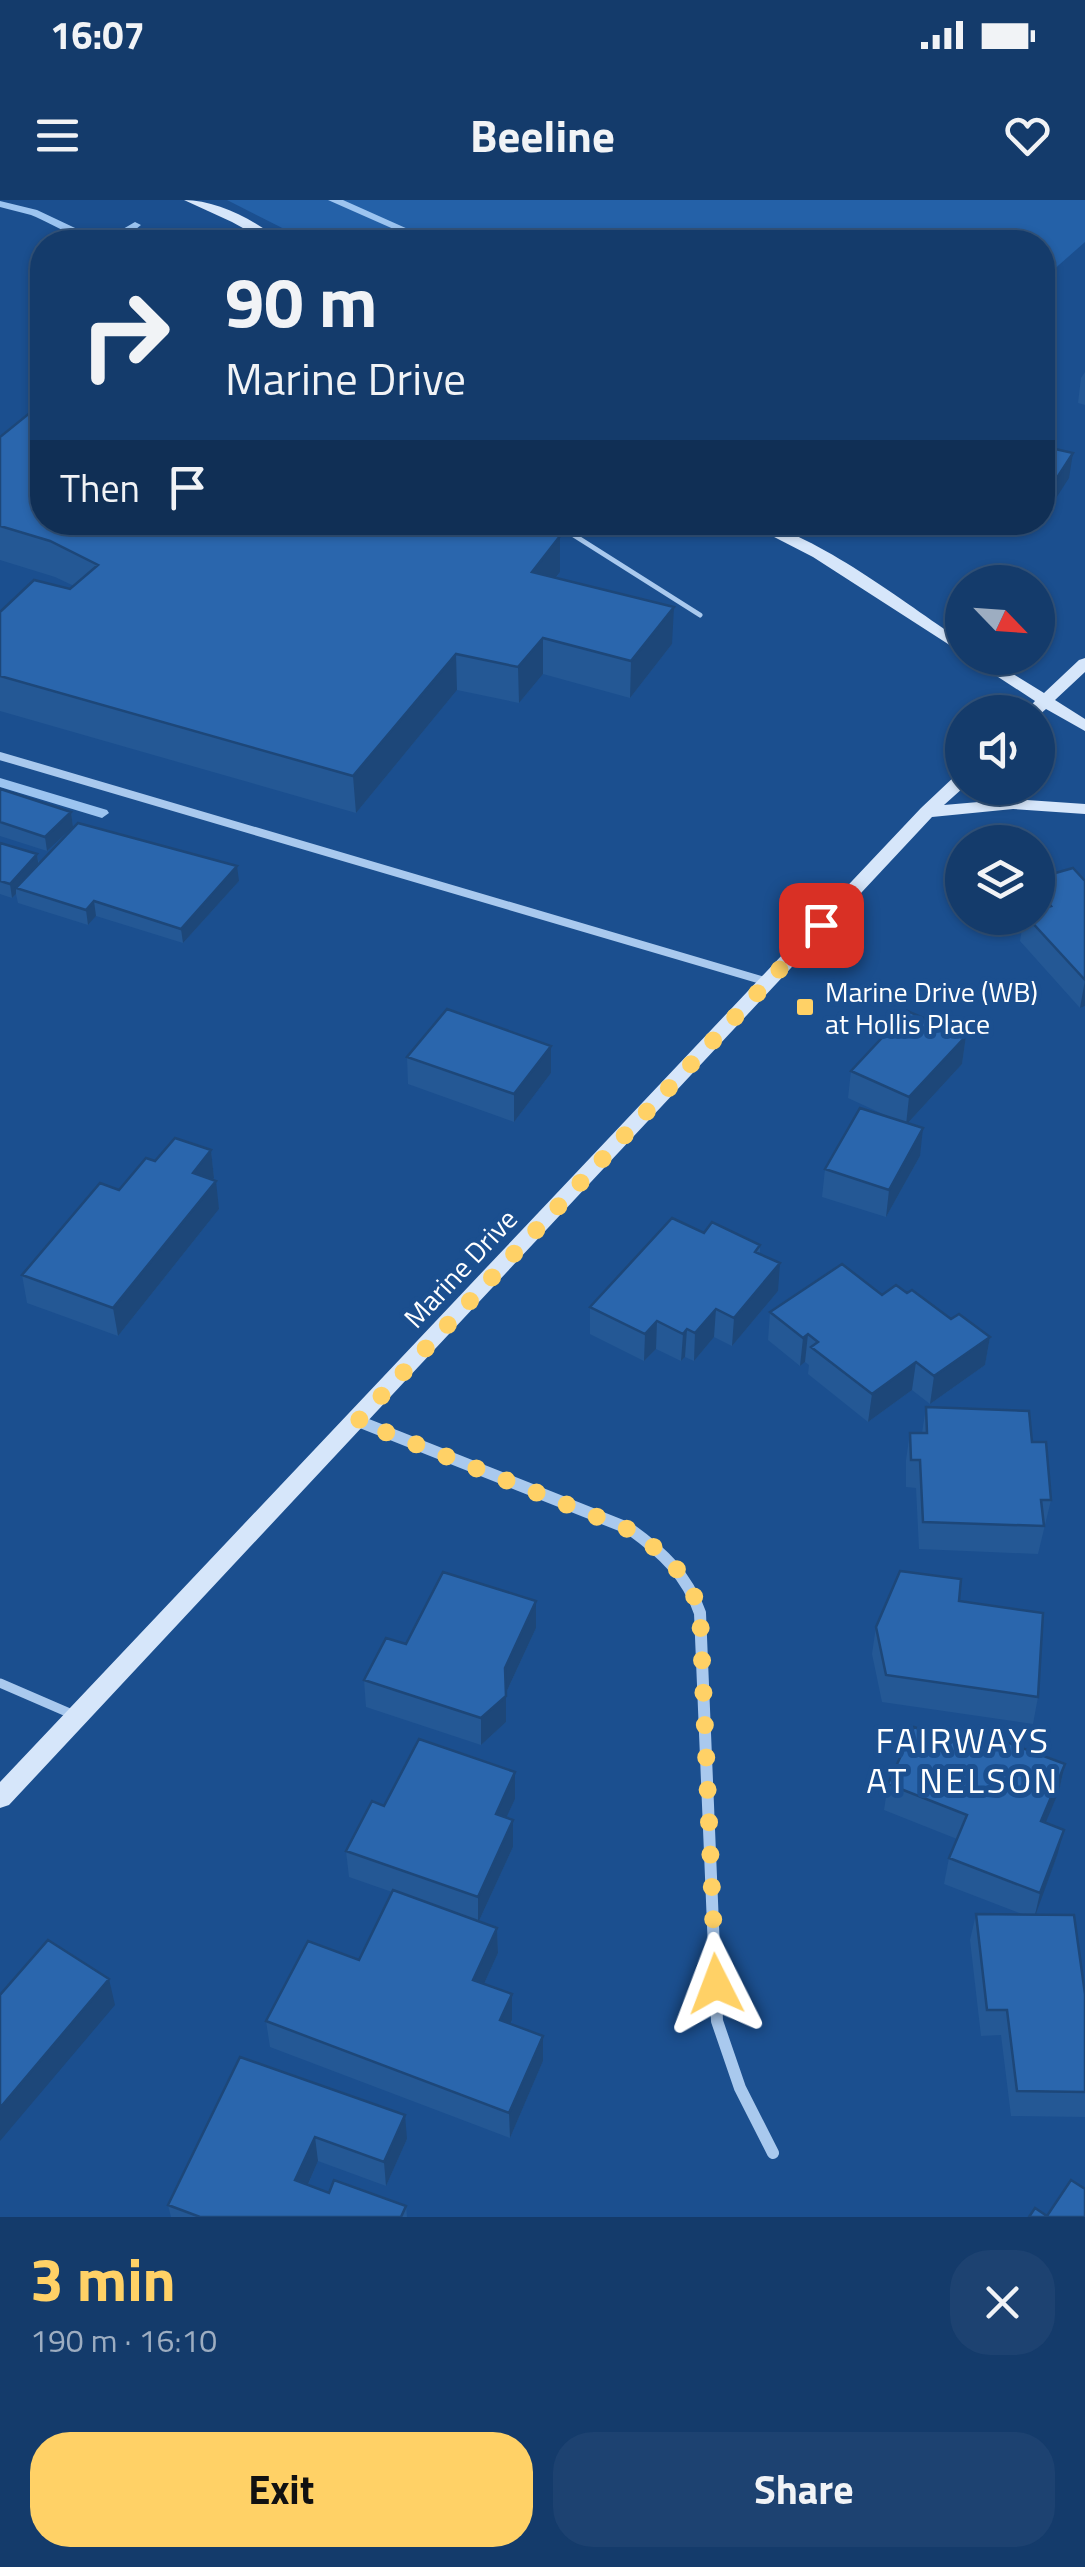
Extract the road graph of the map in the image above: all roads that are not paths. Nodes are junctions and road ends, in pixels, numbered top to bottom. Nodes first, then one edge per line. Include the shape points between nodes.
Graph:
1 (190, 200) edge
2 (256, 230) edge
3 (574, 535) edge
4 (779, 535) edge
5 (700, 614) dead end
6 (945, 637) edge
7 (1085, 662) edge
8 (999, 675) edge
9 (1025, 695) edge
10 (1050, 695) edge
11 (1055, 713) edge
12 (1085, 726) edge
13 (0, 756) edge
14 (945, 795) edge
15 (1085, 809) edge
16 (927, 812) junction
17 (768, 982) junction
18 (358, 1421) junction
19 (0, 1682) edge
20 (77, 1716) junction
21 (0, 1798) edge
22 (773, 2153) dead end

1 - 2 street
3 - 5 lane
4 - 6 street
7 - 10 street
8 - 9 street
11 - 12 street
13 - 17 lane
14 - 16 street, Marine Drive
15 - 16 street via 1013,804
16 - 17 street, Marine Drive
17 - 18 street, Marine Drive
18 - 20 street, Marine Drive
18 - 22 street via 630,1530 670,1562 695,1595 717,2021
19 - 20 lane
20 - 21 street, Marine Drive

